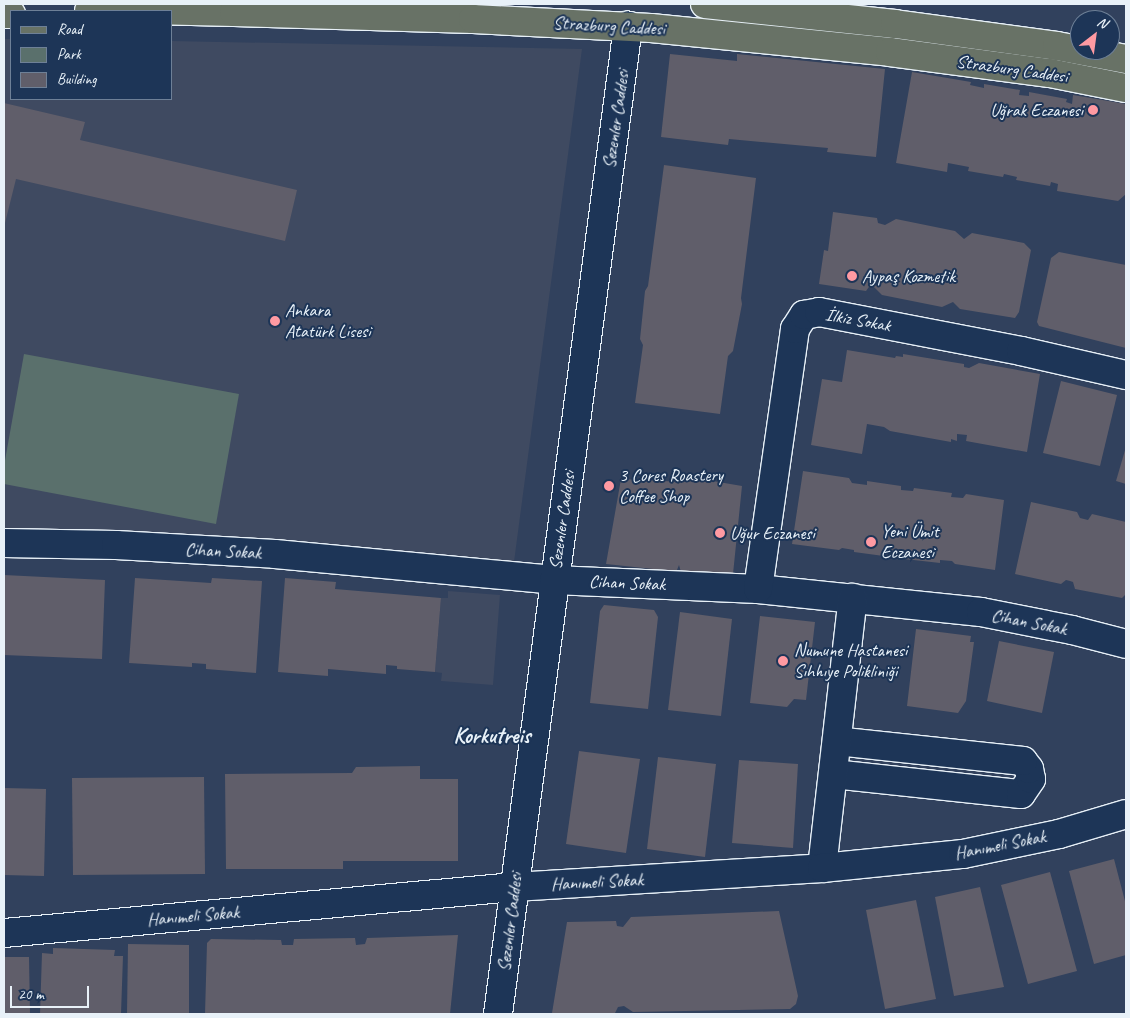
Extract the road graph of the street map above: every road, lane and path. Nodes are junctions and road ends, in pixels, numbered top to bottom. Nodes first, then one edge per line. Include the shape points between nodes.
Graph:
1 (705, 4) edge
2 (172, 10) edge
3 (628, 26) junction
4 (1126, 59) edge
5 (1126, 88) edge
6 (1126, 375) edge
7 (4, 543) edge
8 (554, 580) junction
9 (758, 589) junction
10 (853, 598) junction
11 (1126, 644) edge
12 (837, 741) junction
13 (833, 774) junction
14 (1126, 814) edge
15 (822, 868) junction
16 (514, 887) junction
17 (4, 933) edge
18 (498, 1014) edge

1 - 4 main road, Strazburg Caddesi via 895,24 1057,46
2 - 3 main road, Strazburg Caddesi
3 - 5 main road, Strazburg Caddesi via 890,52 1050,73
3 - 8 street, Sezenler Caddesi
6 - 9 street, İlkiz Sokak via 819,312 804,315 795,329
7 - 8 street, Cihan Sokak via 116,545 275,554
8 - 9 street, Cihan Sokak
8 - 16 street, Sezenler Caddesi
9 - 10 street, Cihan Sokak
10 - 11 street, Cihan Sokak via 981,612
10 - 12 street
12 - 13 street
12 - 13 street via 1023,761 1031,778 1021,794
13 - 15 street
14 - 15 street, Hanımeli Sokak via 1059,834 963,854
15 - 16 street, Hanımeli Sokak
16 - 17 street, Hanımeli Sokak
16 - 18 street, Sezenler Caddesi

